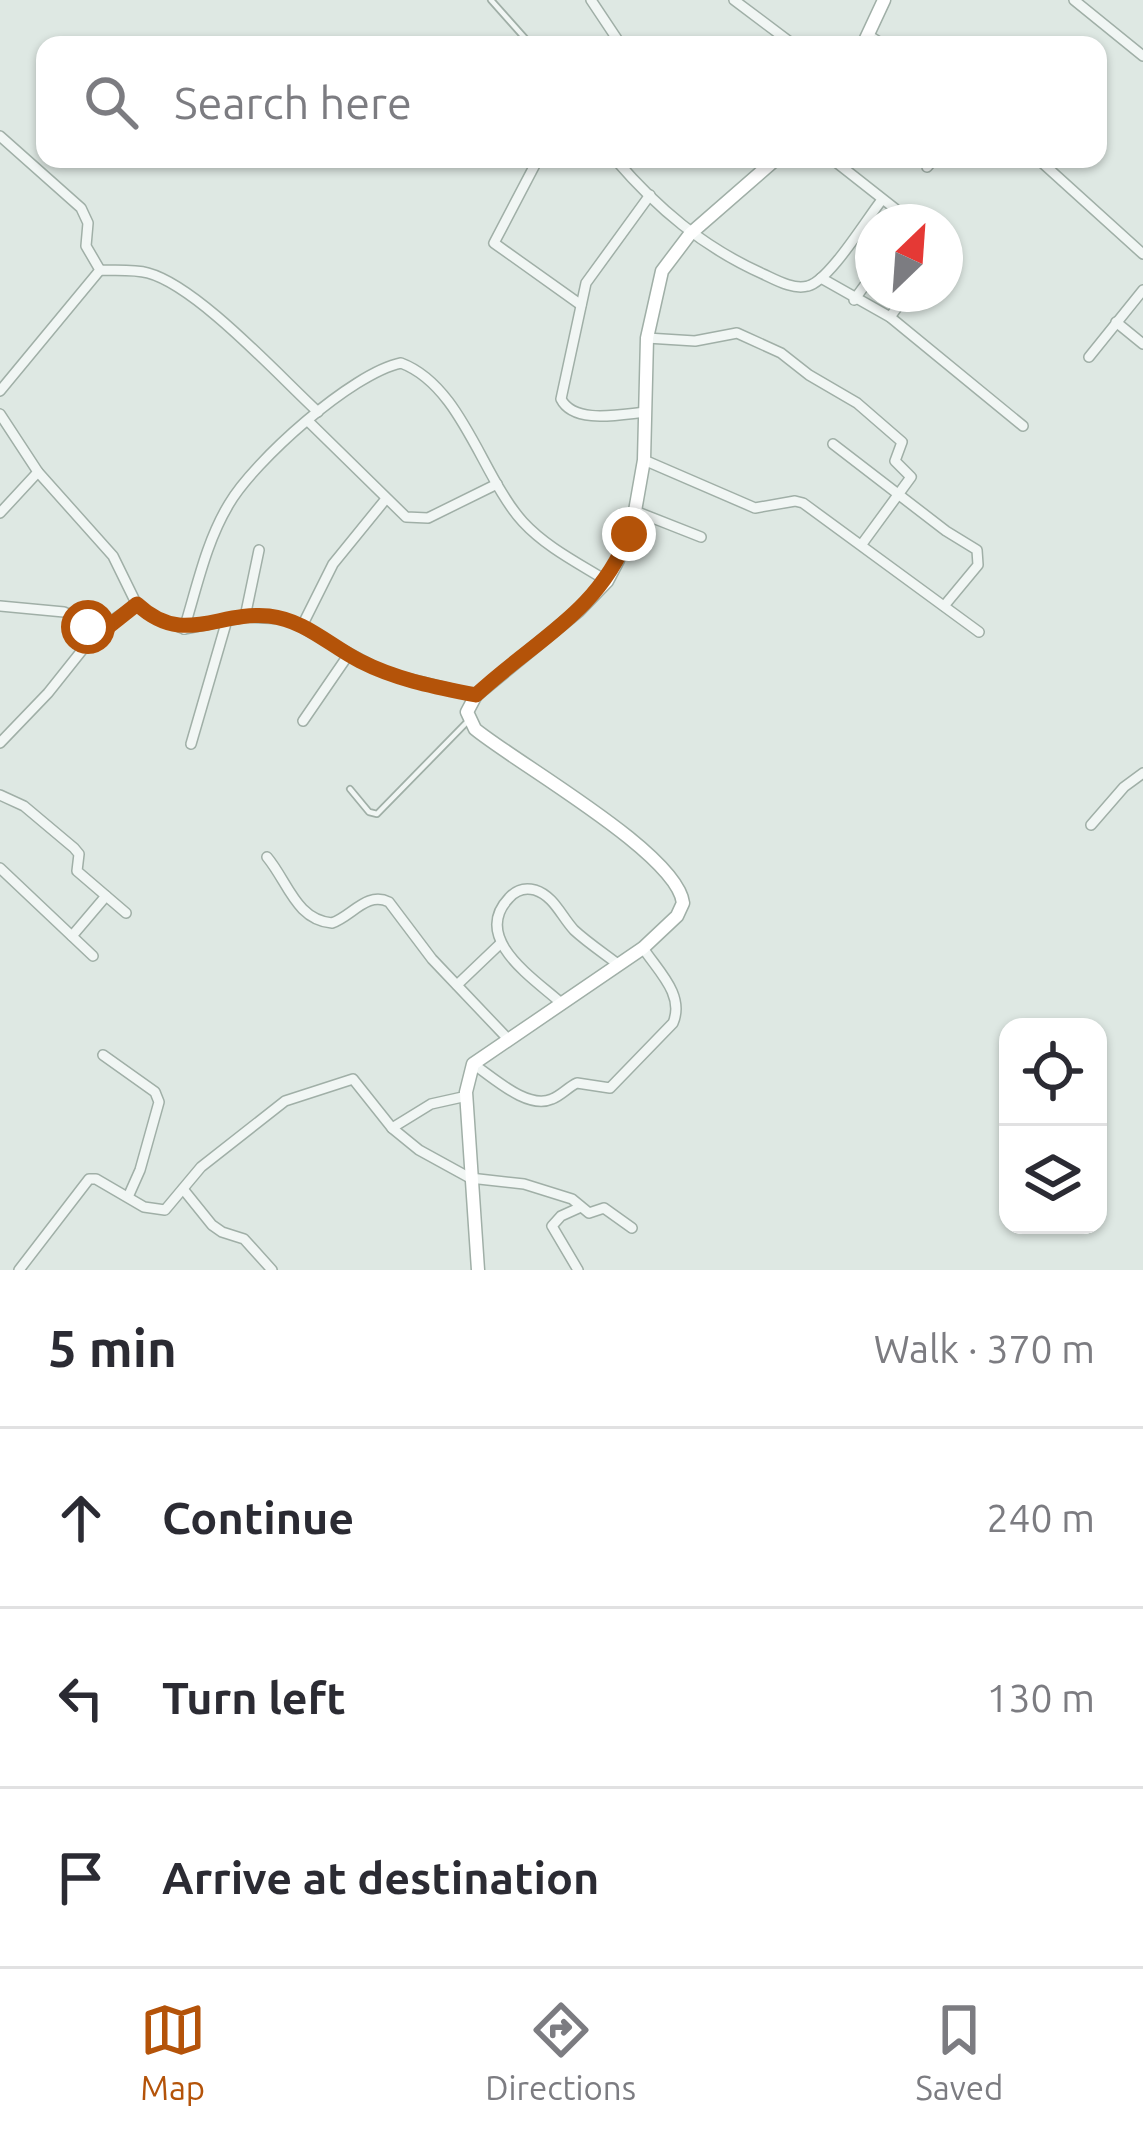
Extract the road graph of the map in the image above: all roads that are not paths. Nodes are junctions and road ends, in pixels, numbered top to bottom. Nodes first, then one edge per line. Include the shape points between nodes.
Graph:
1 (490, 0) edge
2 (591, 0) edge
3 (734, 0) edge
4 (884, 0) edge
5 (1075, 0) edge
6 (523, 36) edge
7 (615, 36) edge
8 (782, 36) edge
9 (868, 36) edge
10 (1143, 56) edge
11 (0, 136) edge
12 (533, 168) edge
13 (624, 168) edge
14 (766, 168) edge
15 (842, 168) edge
16 (1048, 168) edge
17 (650, 196) junction
18 (881, 201) junction
19 (885, 204) edge
20 (690, 234) junction
21 (1143, 254) edge
22 (100, 270) junction
23 (821, 278) junction
24 (1143, 290) edge
25 (854, 300) joint
26 (581, 305) junction
27 (894, 312) edge
28 (890, 317) junction
29 (1116, 322) junction
30 (647, 338) junction
31 (1143, 344) edge
32 (1089, 357) dead end
33 (0, 391) edge
34 (318, 412) junction
35 (646, 412) junction
36 (0, 414) edge
37 (308, 421) junction
38 (1022, 426) dead end
39 (832, 444) dead end
40 (644, 460) junction
41 (38, 472) junction
42 (497, 484) junction
43 (898, 495) junction
44 (385, 500) junction
45 (635, 511) junction
46 (0, 513) edge
47 (701, 537) dead end
48 (862, 544) junction
49 (259, 550) dead end
50 (607, 581) junction
51 (137, 604) junction
52 (0, 606) edge
53 (944, 606) junction
54 (245, 617) junction
55 (227, 620) junction
56 (302, 626) junction
57 (184, 628) junction
58 (99, 629) junction
59 (979, 632) dead end
60 (349, 654) junction
61 (476, 695) junction
62 (468, 721) junction
63 (302, 722) dead end
64 (0, 743) edge
65 (191, 744) dead end
66 (1141, 777) edge
67 (350, 789) dead end
68 (0, 795) edge
69 (1091, 825) dead end
70 (267, 857) dead end
71 (0, 868) edge
72 (106, 896) junction
73 (126, 913) dead end
74 (72, 936) junction
75 (501, 943) junction
76 (643, 948) junction
77 (93, 956) dead end
78 (619, 965) junction
79 (458, 985) junction
80 (560, 1002) junction
81 (509, 1040) junction
82 (103, 1055) dead end
83 (473, 1064) junction
84 (466, 1096) junction
85 (392, 1128) junction
86 (470, 1178) junction
87 (183, 1189) junction
88 (128, 1197) junction
89 (581, 1207) junction
90 (632, 1228) dead end
91 (19, 1270) edge
92 (272, 1270) edge
93 (478, 1270) edge
94 (578, 1270) edge

1 - 6 lane
2 - 7 street
3 - 8 street
4 - 9 street
5 - 10 street
11 - 22 street via 81,208 86,246
12 - 26 street via 494,243
13 - 17 street
14 - 20 street
15 - 18 street
16 - 21 street
17 - 20 street
17 - 26 street via 593,269
18 - 19 street
18 - 23 street
20 - 23 street via 784,284 811,286
20 - 30 street via 662,271
22 - 33 street
22 - 34 street via 170,283
23 - 25 street
24 - 29 street
25 - 28 street
26 - 35 street via 564,407
27 - 28 street
28 - 38 street
29 - 31 street
29 - 32 street
30 - 35 street
30 - 43 street via 695,341 737,332 781,353 902,442 895,460 912,474
34 - 37 street
34 - 42 street via 382,367 412,367 467,428
35 - 40 street
36 - 41 street
37 - 44 street
37 - 57 street via 227,507
39 - 43 street
40 - 45 street
40 - 48 street via 755,508 803,503
41 - 46 street
41 - 51 street via 113,556
42 - 44 street via 428,518 406,518
42 - 50 street via 550,546
43 - 48 street
43 - 53 street via 977,550 978,565
44 - 56 street via 333,564
45 - 47 street
45 - 50 street
48 - 53 street
49 - 54 street
50 - 61 street
51 - 57 street
51 - 58 street
52 - 58 street via 64,612
53 - 59 street
54 - 55 street
54 - 56 street
55 - 57 street
55 - 65 street
56 - 60 street
58 - 64 street
60 - 61 street via 417,683
60 - 63 street
61 - 62 street
62 - 67 lane via 377,814
62 - 76 street via 610,821 675,883 682,909
66 - 69 street
68 - 72 street via 74,848 77,871
70 - 79 street via 315,920 332,923 370,900 389,902
71 - 74 street
72 - 73 street
72 - 74 street
74 - 77 street
75 - 78 street via 497,922 506,902 518,890 535,890
75 - 79 street
75 - 80 street
76 - 78 street
76 - 83 street via 678,1009 610,1088 577,1083 539,1102
78 - 80 street
79 - 81 street
80 - 81 street
81 - 83 street
82 - 88 street via 159,1102
83 - 84 street
84 - 85 street via 431,1104
84 - 86 street
85 - 86 street
85 - 87 street via 357,1080 346,1079 285,1101
86 - 89 street via 524,1184
86 - 93 street
87 - 88 street via 165,1210
87 - 92 street via 212,1225 244,1239
88 - 91 street via 89,1179
89 - 90 street via 610,1210
89 - 94 street via 552,1226

